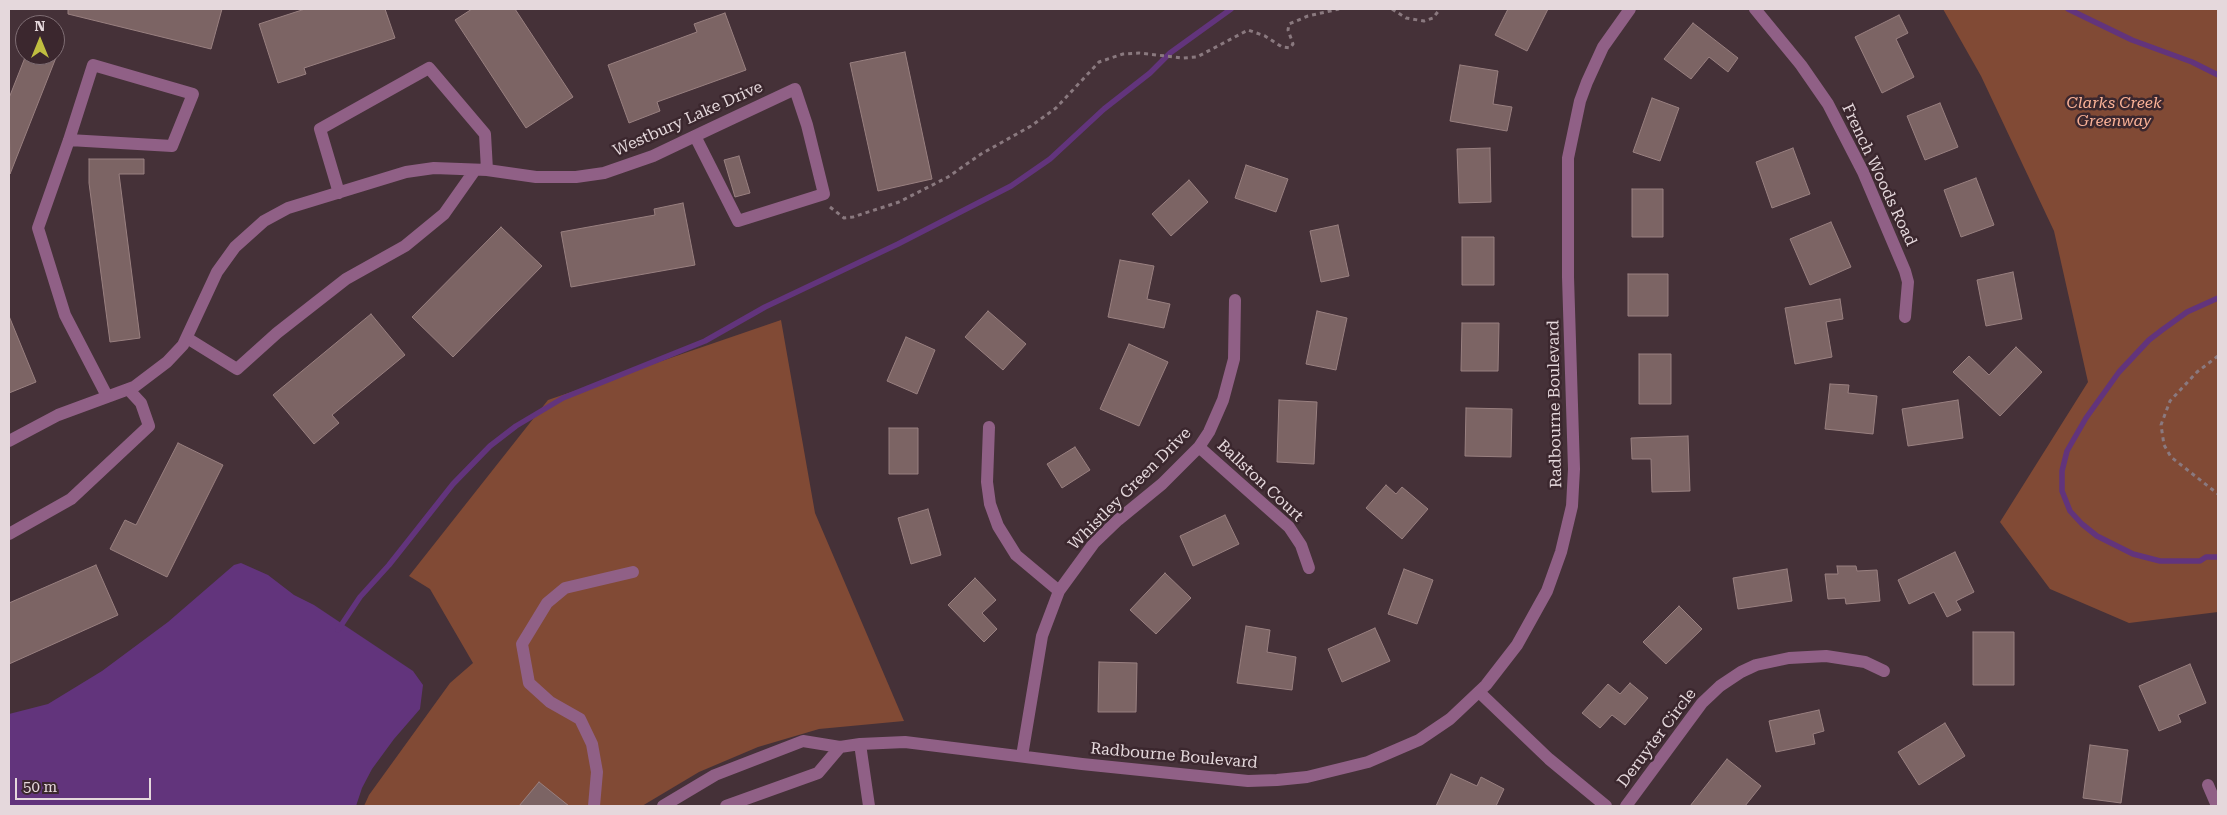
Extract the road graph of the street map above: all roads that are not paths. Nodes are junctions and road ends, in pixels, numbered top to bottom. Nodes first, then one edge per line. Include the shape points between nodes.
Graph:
1 (1630, 9) edge
2 (1755, 9) edge
3 (695, 136) junction
4 (70, 140) junction
5 (481, 170) junction
6 (339, 192) junction
7 (1235, 300) dead end
8 (1905, 318) dead end
9 (187, 338) junction
10 (128, 389) junction
11 (107, 396) junction
12 (989, 427) dead end
13 (9, 441) edge
14 (1199, 447) junction
15 (9, 534) edge
16 (1309, 568) dead end
17 (633, 572) dead end
18 (1059, 591) junction
19 (1884, 671) dead end
20 (1479, 692) junction
21 (860, 744) junction
22 (840, 747) junction
23 (1022, 756) junction
24 (2208, 786) dead end
25 (594, 806) edge
26 (662, 806) edge
27 (726, 806) edge
28 (869, 806) edge
29 (1606, 806) edge
30 (1626, 806) edge
31 (2218, 806) edge

1 - 20 street, Radbourne Boulevard via 1607,42 1586,82 1570,138 1568,277 1574,469 1572,506 1547,591 1517,645
2 - 8 street, French Woods Road via 1828,104 1863,172 1906,271
3 - 3 street, Westbury Lake Drive via 795,89 824,194 738,222
3 - 5 street, Westbury Lake Drive via 653,156 604,173 536,177
4 - 4 street via 93,65 193,94 172,146
4 - 11 street via 38,228 65,315
5 - 6 street, Westbury Lake Drive via 434,168 406,172
5 - 6 street via 485,134 429,68 320,128
5 - 9 street via 444,214 405,246 346,279 277,332 237,369
6 - 9 street, Westbury Lake Drive via 288,208 248,234 217,272
7 - 14 street, Whistley Green Drive via 1235,352 1229,383 1209,432
9 - 10 street, Westbury Lake Drive via 167,362
10 - 11 street, Westbury Lake Drive
10 - 15 street via 141,403 149,426 71,499
11 - 13 street, Westbury Lake Drive via 58,415
12 - 18 street via 987,482 998,526 1016,555
14 - 16 street, Ballston Court via 1289,527 1301,545
14 - 18 street, Whistley Green Drive via 1094,543
17 - 25 street via 565,588 547,603 522,644 529,684 550,702 580,718 592,744 597,772
18 - 23 street, Whistley Green Drive via 1042,636
19 - 30 street, Deruyter Circle via 1865,662 1826,656 1789,658 1756,665 1741,672 1702,703
20 - 23 street, Radbourne Boulevard via 1450,718 1403,748 1368,762 1307,777 1248,781
20 - 29 street via 1549,759
21 - 22 street, Radbourne Boulevard
21 - 23 street, Radbourne Boulevard via 905,742
21 - 28 street
22 - 26 street, Radbourne Boulevard via 803,741 715,775
22 - 27 street via 818,772
24 - 31 street

